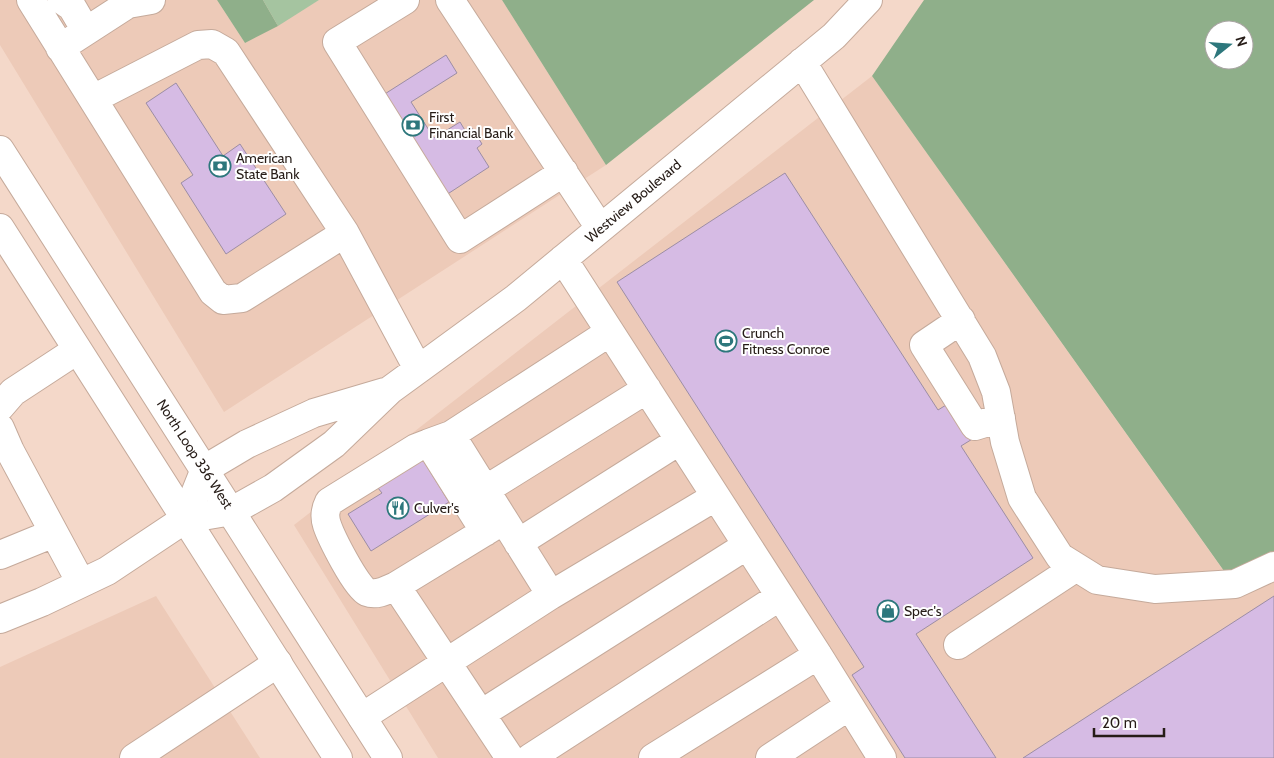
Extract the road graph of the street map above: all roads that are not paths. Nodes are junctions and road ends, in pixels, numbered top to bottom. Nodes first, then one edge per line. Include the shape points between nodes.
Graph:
1 (31, 0) edge
2 (62, 0) edge
3 (405, 0) edge
4 (450, 0) edge
5 (868, 0) edge
6 (135, 1) edge
7 (86, 31) junction
8 (60, 48) junction
9 (802, 62) junction
10 (93, 99) junction
11 (0, 150) edge
12 (564, 172) junction
13 (0, 228) edge
14 (600, 228) junction
15 (345, 233) junction
16 (564, 259) junction
17 (961, 320) junction
18 (610, 332) junction
19 (77, 350) junction
20 (418, 369) junction
21 (646, 389) junction
22 (390, 390) junction
23 (0, 407) edge
24 (1001, 418) junction
25 (0, 428) edge
26 (440, 439) junction
27 (680, 441) junction
28 (204, 469) junction
29 (485, 490) junction
30 (715, 497) junction
31 (232, 511) junction
32 (185, 520) junction
33 (494, 526) junction
34 (54, 533) junction
35 (518, 543) junction
36 (746, 546) junction
37 (0, 555) edge
38 (1274, 566) edge
39 (1075, 568) junction
40 (81, 583) junction
41 (396, 586) junction
42 (551, 595) junction
43 (779, 597) junction
44 (0, 618) edge
45 (958, 645) dead end
46 (818, 655) junction
47 (446, 661) junction
48 (278, 663) junction
49 (849, 706) junction
50 (481, 714) junction
51 (362, 717) junction
52 (134, 758) edge
53 (338, 758) edge
54 (388, 758) edge
55 (510, 758) edge
56 (530, 758) edge
57 (653, 758) edge
58 (770, 758) edge
59 (882, 758) edge

1 - 8 main road
2 - 7 main road via 72,7
3 - 12 main road via 337,42 460,239
4 - 12 main road
5 - 9 main road, Westview Boulevard via 834,36
6 - 7 main road
7 - 8 main road
8 - 10 main road
9 - 14 main road, Westview Boulevard
9 - 17 main road
10 - 15 main road via 198,45 212,44 226,52
10 - 15 main road via 213,292 223,300 242,298
11 - 28 main road, North Loop 336 West
12 - 14 main road
13 - 19 main road
14 - 16 main road, Westview Boulevard
15 - 20 main road
16 - 18 main road
16 - 20 main road, Westview Boulevard
17 - 24 main road via 982,356 996,392
17 - 24 main road via 924,345 975,426
18 - 21 main road
18 - 26 main road
19 - 23 main road via 13,392
19 - 32 main road
20 - 22 main road, Westview Boulevard
21 - 27 main road
21 - 29 main road
22 - 28 main road, Westview Boulevard via 314,413 247,444
22 - 31 main road, Westview Boulevard via 334,444 273,488
24 - 39 main road via 1022,498 1060,557
25 - 34 main road
26 - 29 main road
26 - 33 main road
26 - 41 main road via 416,448 329,502 324,511 326,524 365,592 376,594
27 - 30 main road
27 - 35 main road
28 - 31 main road, North Loop 336 West
28 - 32 main road
29 - 33 main road
30 - 36 main road
30 - 42 main road
31 - 32 main road, Westview Boulevard
31 - 51 main road, North Loop 336 West
32 - 40 main road, Westview Boulevard via 107,571
32 - 48 main road
33 - 35 main road
33 - 41 main road
34 - 37 main road
34 - 40 main road
35 - 42 main road
36 - 43 main road
36 - 50 main road
38 - 39 main road via 1235,584 1155,588 1097,580
39 - 45 main road
40 - 44 main road, Westview Boulevard
41 - 47 main road
42 - 47 main road
43 - 46 main road
43 - 56 main road
46 - 49 main road
46 - 57 main road
47 - 50 main road
47 - 51 main road
48 - 52 main road
48 - 53 main road
49 - 58 main road
49 - 59 main road
50 - 55 main road
51 - 54 main road, North Loop 336 West

